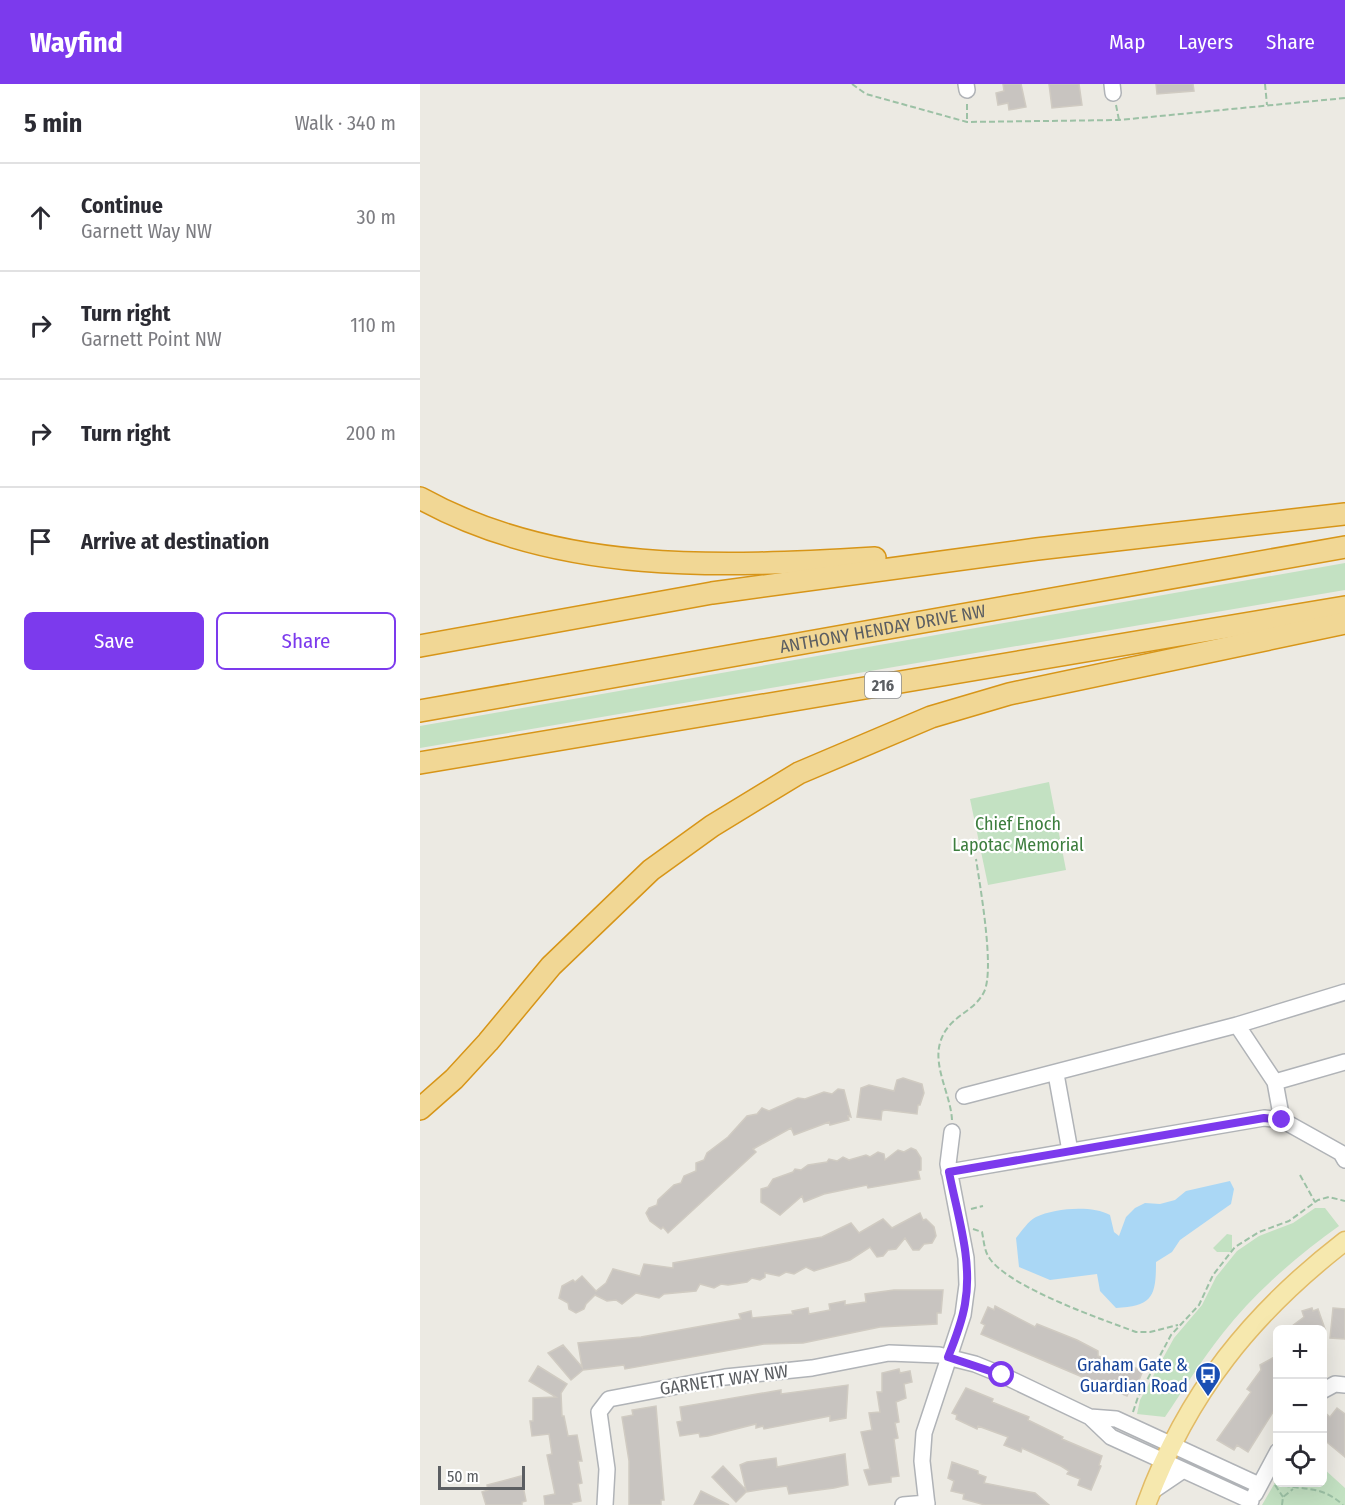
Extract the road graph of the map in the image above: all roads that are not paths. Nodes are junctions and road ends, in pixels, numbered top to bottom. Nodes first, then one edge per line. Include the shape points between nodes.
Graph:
1 (420, 498) edge
2 (1345, 514) edge
3 (1345, 547) edge
4 (1037, 549) junction
5 (1345, 607) edge
6 (1345, 623) edge
7 (420, 646) edge
8 (420, 711) edge
9 (420, 763) edge
10 (1345, 992) edge
11 (1236, 1024) junction
12 (1345, 1062) edge
13 (1056, 1074) junction
14 (454, 1079) junction
15 (1275, 1082) junction
16 (964, 1096) dead end
17 (420, 1101) edge
18 (420, 1109) edge
19 (1282, 1120) junction
20 (952, 1132) road end
21 (1070, 1151) junction
22 (1344, 1154) edge
23 (949, 1172) junction
24 (1345, 1241) edge
25 (948, 1357) junction
26 (1345, 1385) edge
27 (1327, 1389) edge
28 (1090, 1417) junction
29 (1172, 1443) junction
30 (1273, 1460) edge
31 (1164, 1461) junction
32 (1182, 1471) junction
33 (1260, 1482) junction
34 (1149, 1498) edge
35 (1250, 1503) edge
36 (927, 1504) edge
37 (605, 1505) edge
38 (903, 1505) edge

1 - 4 highway via 477,526 543,545 650,562 765,565
2 - 4 highway
3 - 8 highway, ANTHONY HENDAY DRIVE NW
4 - 7 highway via 712,593
5 - 9 highway, 216
6 - 14 highway via 998,696 931,717 800,773 712,826 651,870 551,966
10 - 11 street
11 - 13 street
11 - 15 street
12 - 15 street
13 - 16 street
13 - 21 street
14 - 17 highway
14 - 18 highway
15 - 19 street
19 - 21 street via 1264,1118
19 - 22 street
20 - 23 street
21 - 23 street
23 - 25 street via 966,1258 967,1294
24 - 29 main road via 1302,1275 1252,1324 1214,1372
25 - 28 street, GARNETT WAY NW via 1002,1375
25 - 36 street via 924,1433 922,1461
25 - 37 street, GARNETT WAY NW via 889,1353 609,1399 599,1412 607,1459
26 - 27 street
28 - 29 street, GARNETT WAY NW via 1116,1419
28 - 31 street, GARNETT WAY NW via 1111,1437
29 - 31 main road
29 - 33 street, GARNETT WAY NW
30 - 33 street
31 - 32 street, GARNETT WAY NW
31 - 34 main road
32 - 34 street
32 - 35 street, GARNETT WAY NW
33 - 35 street
36 - 38 street

